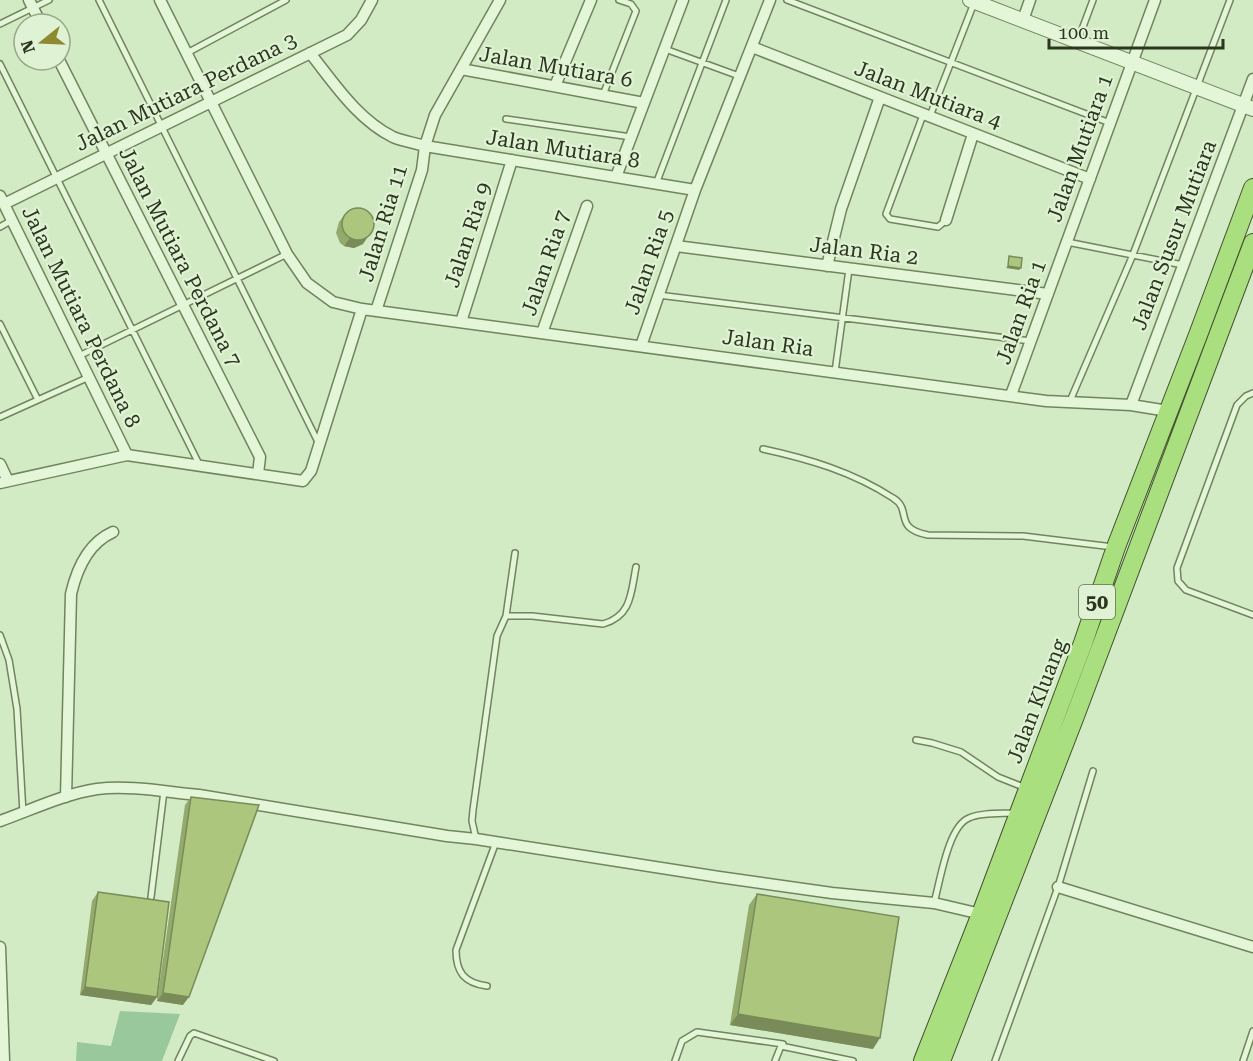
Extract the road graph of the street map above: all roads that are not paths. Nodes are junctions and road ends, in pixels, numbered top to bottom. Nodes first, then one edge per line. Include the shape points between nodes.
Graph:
1 (49, 0) edge
2 (99, 0) edge
3 (160, 0) edge
4 (286, 0) edge
5 (372, 0) edge
6 (500, 0) edge
7 (591, 0) edge
8 (619, 0) edge
9 (683, 0) edge
10 (726, 0) edge
11 (770, 0) edge
12 (787, 0) edge
13 (1030, 0) edge
14 (1093, 0) edge
15 (1155, 0) edge
16 (1230, 0) edge
17 (972, 1) edge
18 (31, 4) edge
19 (1023, 20) junction
20 (0, 24) edge
21 (1077, 41) junction
22 (752, 47) junction
23 (665, 49) junction
24 (187, 53) junction
25 (310, 53) junction
26 (702, 62) junction
27 (951, 62) junction
28 (1132, 62) junction
29 (0, 64) edge
30 (461, 69) junction
31 (65, 72) edge
32 (740, 76) junction
33 (1253, 79) edge
34 (555, 86) junction
35 (1196, 87) junction
36 (603, 95) junction
37 (880, 97) junction
38 (211, 102) junction
39 (644, 103) junction
40 (1248, 107) edge
41 (927, 115) junction
42 (506, 119) dead end
43 (1110, 123) junction
44 (161, 126) junction
45 (973, 134) junction
46 (631, 137) junction
47 (425, 146) junction
48 (106, 154) junction
49 (513, 160) junction
50 (616, 177) junction
51 (57, 178) junction
52 (1090, 179) junction
53 (656, 184) junction
54 (1253, 188) edge
55 (695, 190) junction
56 (2, 200) edge
57 (587, 206) dead end
58 (12, 220) junction
59 (946, 220) joint
60 (0, 227) edge
61 (1067, 242) junction
62 (1253, 243) edge
63 (676, 246) junction
64 (287, 254) junction
65 (1132, 256) junction
66 (1183, 265) junction
67 (827, 266) junction
68 (849, 269) junction
69 (237, 279) junction
70 (1048, 294) junction
71 (658, 295) junction
72 (183, 305) junction
73 (362, 309) junction
74 (376, 311) junction
75 (842, 318) junction
76 (460, 322) junction
77 (0, 324) edge
78 (133, 330) junction
79 (542, 333) junction
80 (1031, 341) junction
81 (640, 346) junction
82 (79, 356) junction
83 (835, 372) junction
84 (89, 377) junction
85 (1253, 393) edge
86 (1011, 395) junction
87 (38, 400) junction
88 (1069, 403) junction
89 (1131, 405) junction
90 (1168, 411) junction
91 (0, 417) edge
92 (319, 445) junction
93 (763, 448) dead end
94 (127, 455) junction
95 (0, 464) edge
96 (200, 466) junction
97 (258, 474) junction
98 (4, 482) edge
99 (113, 532) dead end
100 (1116, 547) junction
101 (515, 553) dead end
102 (636, 567) dead end
103 (1253, 615) edge
104 (506, 616) junction
105 (0, 635) edge
106 (916, 740) dead end
107 (1093, 771) dead end
108 (1028, 788) junction
109 (164, 791) junction
110 (66, 797) junction
111 (22, 813) junction
112 (1018, 813) junction
113 (0, 821) edge
114 (476, 839) junction
115 (496, 842) junction
116 (1058, 887) junction
117 (152, 897) edge
118 (934, 903) junction
119 (981, 914) junction
120 (0, 947) edge
121 (1253, 947) edge
122 (486, 986) dead end
123 (1253, 1031) edge
124 (781, 1046) junction
125 (4, 1061) edge
126 (178, 1061) edge
127 (274, 1061) edge
128 (675, 1061) edge
129 (775, 1061) edge
130 (853, 1061) edge
131 (922, 1061) edge
132 (941, 1061) edge
133 (995, 1061) edge
134 (1243, 1061) edge

1 - 18 lane
2 - 44 lane
3 - 24 street, Jalan Ria
4 - 24 lane
5 - 25 street, Jalan Mutiara Perdana 3 via 347,35
6 - 30 street, Jalan Ria 11
7 - 34 street
8 - 36 lane via 631,4 636,11
9 - 23 street
10 - 26 lane
11 - 22 street, Jalan Ria 5
12 - 27 lane
13 - 19 street
14 - 21 lane
15 - 28 street, Jalan Mutiara 1
16 - 35 lane
17 - 19 street
17 - 27 lane
18 - 20 lane
19 - 21 street
21 - 28 street
22 - 32 street, Jalan Ria 5
22 - 37 street, Jalan Mutiara 4
23 - 26 lane
23 - 39 street
24 - 38 street, Jalan Ria
25 - 38 street, Jalan Mutiara Perdana 3
25 - 47 street, Jalan Mutiara 8 via 348,101 367,118 394,137
26 - 32 lane
26 - 53 lane
27 - 41 lane
27 - 43 lane
28 - 35 street
28 - 43 street, Jalan Mutiara 1
29 - 51 lane
30 - 34 street, Jalan Mutiara 6
30 - 47 street, Jalan Ria 11 via 435,115
31 - 48 street, Jalan Mutiara Perdana 7
32 - 55 street, Jalan Ria 5
33 - 40 street, Jalan Susur Mutiara
34 - 36 street, Jalan Mutiara 6
35 - 40 street
35 - 65 lane
36 - 39 street, Jalan Mutiara 6
37 - 41 street, Jalan Mutiara 4
37 - 67 street via 841,209
38 - 44 street, Jalan Mutiara Perdana 3
38 - 64 street, Jalan Ria
39 - 46 street
40 - 66 street, Jalan Susur Mutiara
41 - 45 street, Jalan Mutiara 4
41 - 59 lane via 886,214 890,219 938,227
42 - 46 lane
43 - 52 street, Jalan Mutiara 1
44 - 48 street, Jalan Mutiara Perdana 3
44 - 69 lane
45 - 52 street, Jalan Mutiara 4
45 - 59 street
46 - 50 street
47 - 49 street, Jalan Mutiara 8
47 - 74 street, Jalan Ria 11 via 422,170
48 - 51 street, Jalan Mutiara Perdana 3
48 - 72 street, Jalan Mutiara Perdana 7
49 - 50 street, Jalan Mutiara 8
49 - 76 street, Jalan Ria 9
50 - 53 street, Jalan Mutiara 8
51 - 56 street, Jalan Mutiara Perdana 3
51 - 78 lane
52 - 61 street, Jalan Mutiara 1
53 - 55 street, Jalan Mutiara 8
54 - 90 highway, Jalan Kluang / 50
55 - 63 street, Jalan Ria 5
56 - 58 street, Jalan Mutiara Perdana 8
57 - 79 street, Jalan Ria 7
58 - 60 lane
58 - 82 street, Jalan Mutiara Perdana 8
61 - 65 lane
61 - 70 street, Jalan Ria 1
62 - 132 highway, Jalan Kluang / 50
63 - 67 street, Jalan Ria 2
63 - 71 street, Jalan Ria 5
64 - 69 lane
64 - 73 street, Jalan Ria via 307,283 333,302
65 - 66 lane
65 - 88 lane
66 - 89 street, Jalan Susur Mutiara
67 - 68 street, Jalan Ria 2
68 - 70 street, Jalan Ria 2
68 - 75 lane
69 - 72 lane
69 - 92 lane
70 - 80 street, Jalan Ria 1
71 - 75 lane
71 - 81 street, Jalan Ria 5
72 - 78 lane
72 - 97 street, Jalan Mutiara Perdana 7 via 260,458
73 - 74 street, Jalan Ria
73 - 92 street
74 - 76 street, Jalan Ria
75 - 80 lane
75 - 83 lane
76 - 79 street, Jalan Ria
77 - 87 lane
78 - 82 lane
78 - 96 lane
79 - 81 street, Jalan Ria
80 - 86 street, Jalan Ria 1
81 - 83 street, Jalan Ria
82 - 84 street, Jalan Mutiara Perdana 8
83 - 86 street, Jalan Ria
84 - 87 lane
84 - 94 street, Jalan Mutiara Perdana 8
85 - 103 lane via 1237,405 1177,568 1178,581 1186,590
86 - 88 street, Jalan Ria
87 - 91 lane
88 - 89 street, Jalan Ria
89 - 90 street, Jalan Ria
90 - 100 highway, Jalan Kluang / 50
92 - 97 street via 311,471 303,481
93 - 100 lane via 826,465 875,486 897,500 908,528 917,533 1023,536
94 - 96 street
94 - 98 street
95 - 98 street
96 - 97 street
99 - 110 street via 90,549 71,594
100 - 108 highway, Jalan Kluang / 50
101 - 104 lane
102 - 104 lane via 628,606 613,621 603,624
104 - 114 lane via 497,636 473,810
105 - 111 lane via 18,709
106 - 108 lane via 961,752 998,777
107 - 116 lane
108 - 112 highway, Jalan Kluang / 50
109 - 110 street via 97,789
109 - 114 street
109 - 117 lane
110 - 111 street
111 - 113 street
112 - 118 lane via 969,818 956,828
112 - 119 highway, Jalan Kluang / 50
114 - 115 street
115 - 118 street via 832,893
115 - 122 lane via 456,950 456,964 463,976 473,984
116 - 121 street
116 - 133 lane
118 - 119 street
119 - 131 highway, Jalan Kluang / 50
120 - 125 street
123 - 134 lane
124 - 128 lane via 697,1032 681,1041
124 - 129 lane
124 - 130 lane
126 - 127 lane via 194,1033

